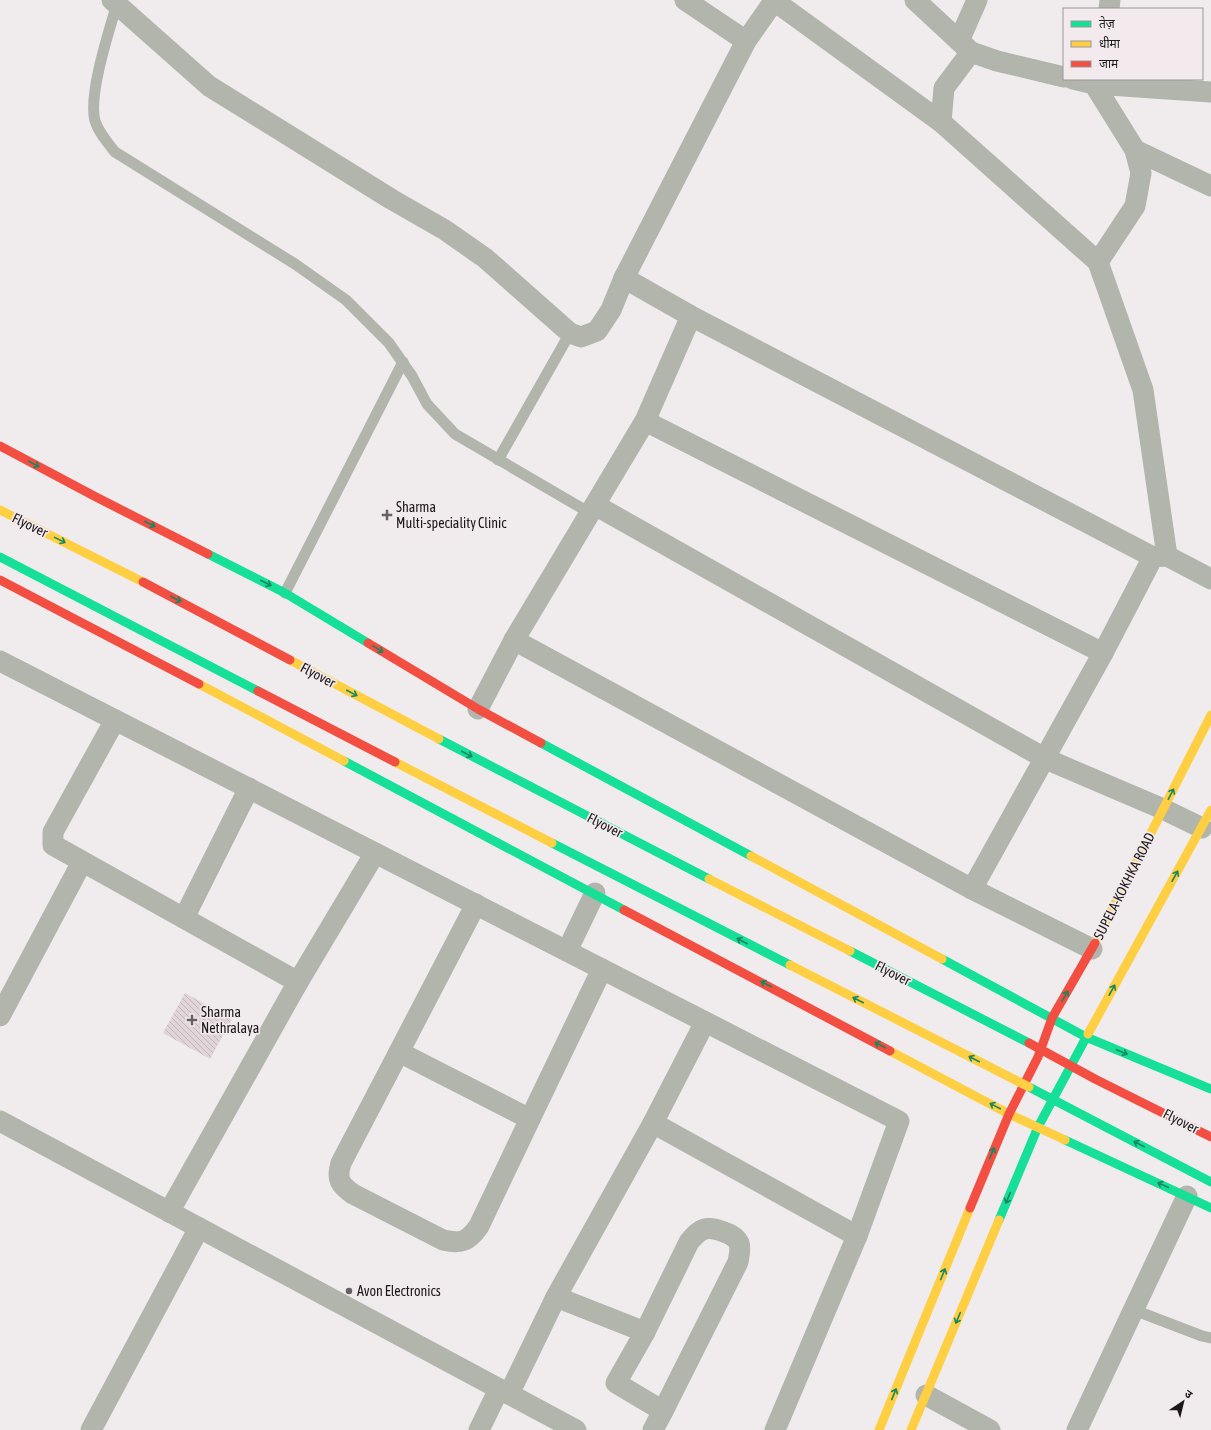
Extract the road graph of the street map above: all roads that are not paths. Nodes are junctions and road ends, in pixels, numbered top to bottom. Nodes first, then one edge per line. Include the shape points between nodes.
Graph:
1 (685, 0) edge
2 (915, 0) edge
3 (977, 0) edge
4 (774, 1) edge
5 (115, 2) edge
6 (746, 41) junction
7 (965, 47) junction
8 (1063, 77) edge
9 (1080, 80) edge
10 (1094, 82) edge
11 (1211, 92) edge
12 (941, 122) junction
13 (1136, 150) junction
14 (1211, 186) edge
15 (1098, 262) junction
16 (624, 278) junction
17 (691, 316) junction
18 (570, 333) junction
19 (403, 362) junction
20 (644, 421) junction
21 (0, 446) edge
22 (498, 460) junction
23 (592, 509) junction
24 (0, 510) edge
25 (1160, 556) junction
26 (0, 557) edge
27 (1211, 579) edge
28 (0, 580) edge
29 (285, 593) junction
30 (514, 640) junction
31 (1103, 653) junction
32 (0, 661) edge
33 (478, 709) junction
34 (1211, 715) edge
35 (115, 720) junction
36 (1046, 759) junction
37 (249, 788) junction
38 (1163, 809) junction
39 (1206, 819) edge
40 (375, 853) junction
41 (82, 862) junction
42 (972, 889) junction
43 (595, 893) junction
44 (476, 904) junction
45 (184, 918) junction
46 (1092, 949) junction
47 (567, 951) junction
48 (602, 969) junction
49 (298, 982) junction
50 (0, 1016) edge
51 (1052, 1018) junction
52 (705, 1022) junction
53 (1086, 1037) junction
54 (399, 1052) junction
55 (1211, 1089) edge
56 (1009, 1114) junction
57 (530, 1119) junction
58 (0, 1121) edge
59 (653, 1123) junction
60 (1038, 1127) junction
61 (1211, 1137) edge
62 (1211, 1182) edge
63 (1187, 1196) junction
64 (1211, 1208) edge
65 (169, 1212) junction
66 (199, 1228) junction
67 (857, 1236) junction
68 (556, 1297) junction
69 (1134, 1310) junction
70 (645, 1332) junction
71 (1211, 1338) edge
72 (504, 1391) junction
73 (926, 1395) junction
74 (663, 1411) junction
75 (91, 1430) edge
76 (479, 1430) edge
77 (576, 1430) edge
78 (653, 1430) edge
79 (774, 1430) edge
80 (879, 1430) edge
81 (911, 1430) edge
82 (990, 1430) edge
83 (1077, 1430) edge

1 - 6 street
2 - 7 street
3 - 7 street
4 - 6 street
4 - 12 street
5 - 18 street via 209,86 445,230 485,258
5 - 19 lane via 95,96 95,120 100,134 115,152 295,264 346,300 389,343
6 - 16 street
7 - 8 street via 997,61
7 - 12 street via 944,88
9 - 10 street
10 - 11 street
10 - 13 street
12 - 15 street
13 - 14 street
13 - 15 street via 1141,173 1135,206
15 - 25 street via 1143,390
16 - 17 street
16 - 18 street via 611,310 597,331 581,337
17 - 20 street
17 - 25 street
18 - 22 lane
19 - 22 lane via 427,404 455,434
19 - 29 lane
20 - 23 street
20 - 31 street
21 -> 29 main road
22 - 23 lane
23 - 30 street
23 - 36 street
24 -> 61 main road, Flyover, bridge via 113,566 510,776
25 - 27 street
25 - 31 street
62 -> 26 main road, bridge
28 - 43 main road
29 -> 33 main road
30 - 33 street
30 - 42 street
31 - 36 street
32 - 35 street
33 - 51 main road
38 -> 34 main road, SUPELA-KOKHKA ROAD
35 - 37 street
35 - 41 street via 52,832 53,845
36 - 38 street
36 - 42 street
37 - 40 street
37 - 45 street
38 - 39 street
38 - 46 main road, SUPELA-KOKHKA ROAD
53 -> 39 main road
40 - 44 street
40 - 49 street
41 - 45 street
41 - 50 street
42 - 46 street
43 - 47 street
56 -> 43 main road
44 - 47 street
44 - 54 street
45 - 49 street
51 -> 46 main road, SUPELA-KOKHKA ROAD
47 - 48 street
48 - 52 street
48 - 57 street
49 - 65 street
51 - 53 main road
51 - 56 main road, SUPELA-KOKHKA ROAD via 1038,1057
52 - 59 street
52 - 67 street via 899,1121
53 -> 55 main road
53 - 60 main road
54 - 57 street
54 - 57 street via 341,1163 339,1179 353,1194 443,1240 457,1243 466,1240 479,1226
56 - 60 main road
80 -> 56 main road, SUPELA-KOKHKA ROAD
58 - 65 street
59 - 67 street
59 - 68 street
63 -> 60 main road
60 -> 73 main road
63 - 64 main road
63 - 69 street
65 - 66 street
66 - 72 street
66 - 75 street
67 - 79 street
68 - 70 street
68 - 72 street
69 - 71 lane
69 - 83 street
70 - 74 street via 616,1383
70 - 74 street via 689,1242 697,1232 714,1227 736,1238 740,1244 738,1262
72 - 76 street
72 - 77 street
73 - 81 main road
73 - 82 street
74 - 78 street

